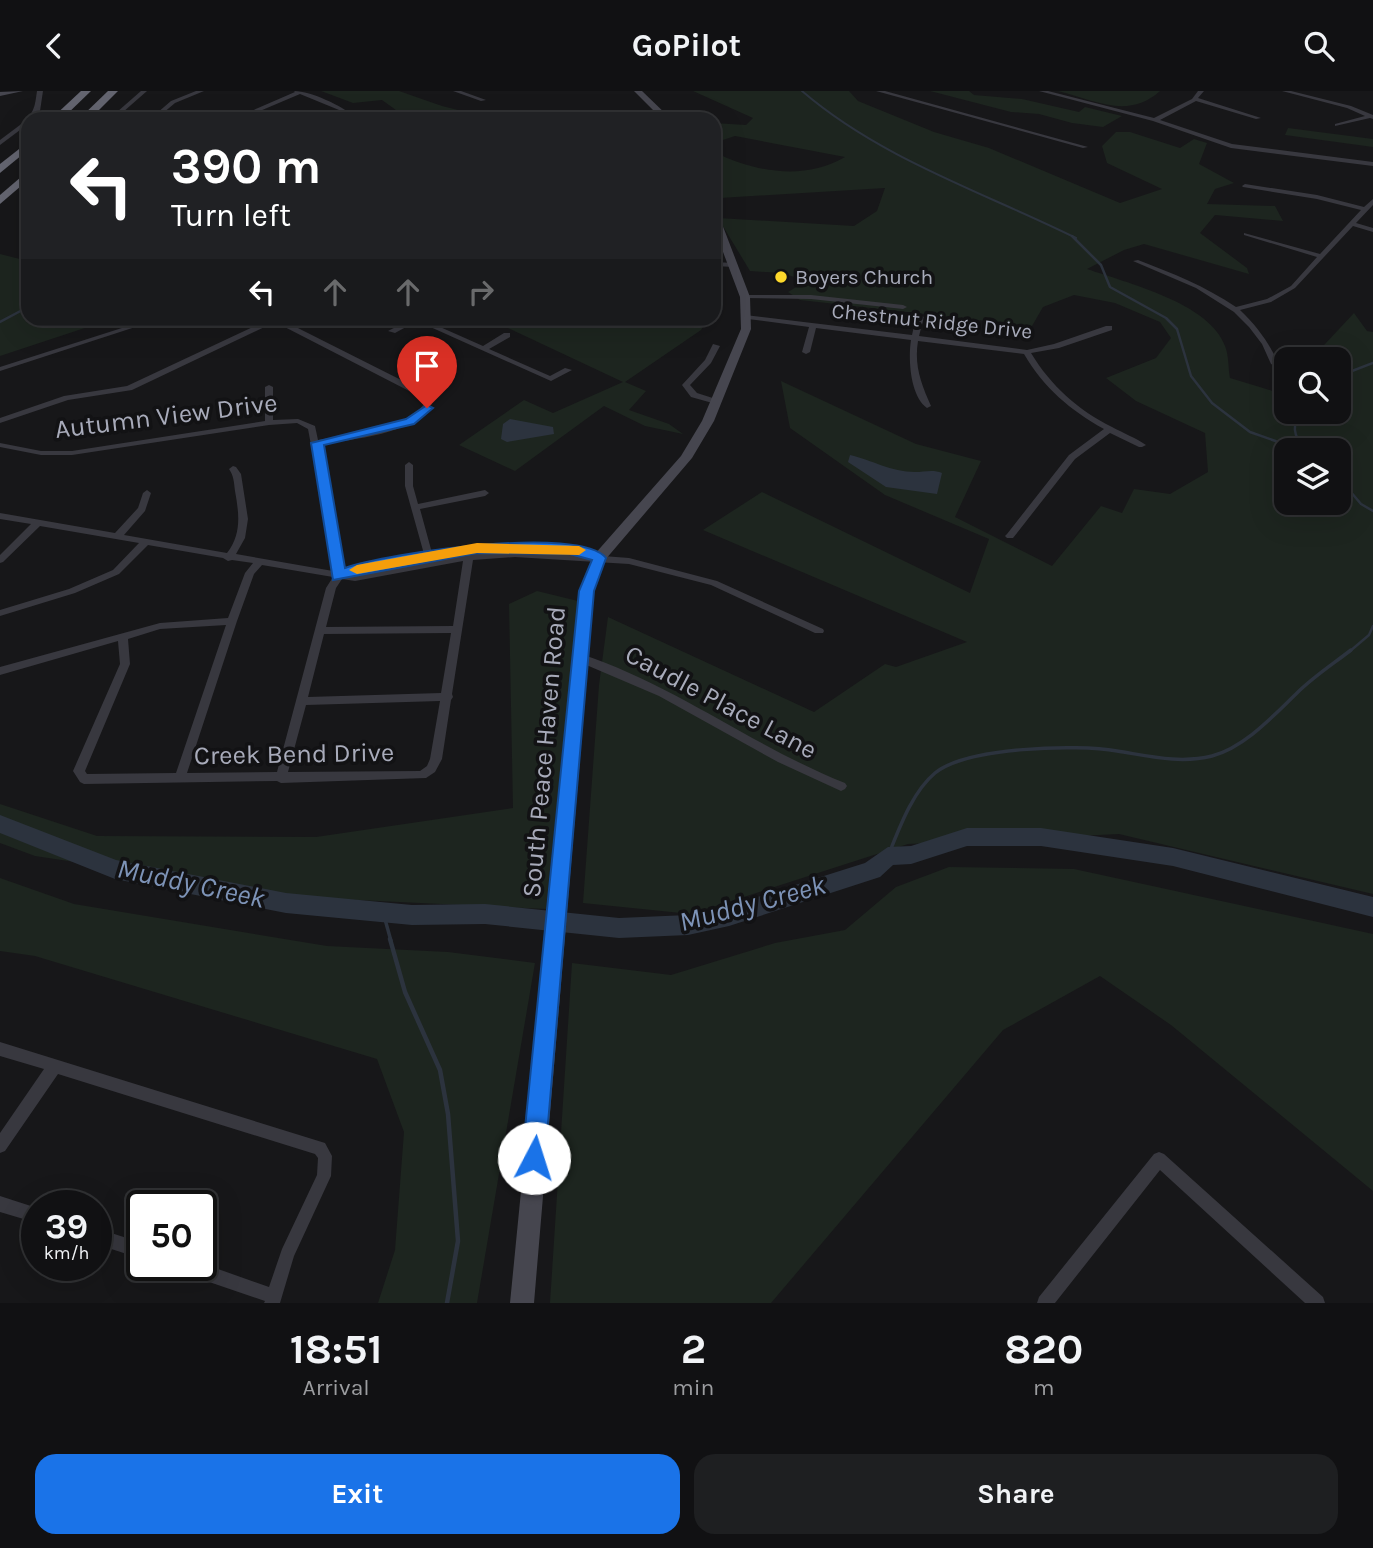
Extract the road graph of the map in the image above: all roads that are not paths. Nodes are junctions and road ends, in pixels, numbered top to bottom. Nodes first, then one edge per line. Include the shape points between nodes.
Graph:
1 (19, 91) edge
2 (40, 91) edge
3 (86, 91) edge
4 (113, 91) edge
5 (144, 91) edge
6 (201, 91) edge
7 (456, 91) edge
8 (638, 91) edge
9 (879, 91) edge
10 (1042, 91) edge
11 (1201, 91) edge
12 (1286, 91) edge
13 (303, 92) edge
14 (0, 95) edge
15 (1195, 99) junction
16 (483, 100) dead end
17 (36, 112) edge
18 (64, 112) edge
19 (92, 112) edge
20 (120, 112) edge
21 (161, 112) edge
22 (253, 112) edge
23 (345, 112) edge
24 (660, 112) edge
25 (1372, 117) edge
26 (1258, 118) dead end
27 (1154, 120) junction
28 (1337, 125) dead end
29 (21, 126) edge
30 (0, 143) edge
31 (1085, 147) dead end
32 (21, 151) edge
33 (1373, 164) edge
34 (0, 170) edge
35 (21, 181) edge
36 (1245, 186) dead end
37 (0, 201) edge
38 (1373, 201) edge
39 (1365, 209) junction
40 (1351, 224) junction
41 (1373, 230) edge
42 (721, 233) edge
43 (1245, 234) dead end
44 (1320, 256) junction
45 (1136, 261) dead end
46 (721, 264) edge
47 (734, 265) junction
48 (745, 296) junction
49 (904, 307) dead end
50 (1236, 309) junction
51 (748, 317) junction
52 (920, 317) dead end
53 (134, 326) edge
54 (260, 326) edge
55 (289, 326) edge
56 (402, 326) edge
57 (432, 326) edge
58 (814, 326) junction
59 (1109, 328) dead end
60 (392, 331) dead end
61 (507, 335) dead end
62 (914, 338) junction
63 (716, 346) dead end
64 (484, 349) junction
65 (806, 352) dead end
66 (1027, 352) junction
67 (1274, 361) edge
68 (0, 369) edge
69 (568, 370) dead end
70 (269, 387) dead end
71 (716, 402) junction
72 (927, 406) dead end
73 (0, 421) edge
74 (269, 423) junction
75 (1108, 430) junction
76 (317, 443) junction
77 (1142, 445) dead end
78 (0, 446) edge
79 (409, 465) dead end
80 (233, 469) dead end
81 (147, 493) dead end
82 (485, 493) dead end
83 (416, 507) junction
84 (0, 516) edge
85 (38, 523) junction
86 (1010, 536) dead end
87 (117, 537) junction
88 (146, 543) junction
89 (470, 553) junction
90 (228, 558) junction
91 (599, 558) junction
92 (430, 559) junction
93 (0, 560) edge
94 (258, 563) junction
95 (338, 577) junction
96 (0, 613) edge
97 (232, 621) junction
98 (458, 629) junction
99 (321, 631) junction
100 (819, 631) dead end
101 (123, 638) junction
102 (581, 658) junction
103 (0, 671) edge
104 (448, 697) junction
105 (302, 701) junction
106 (281, 778) junction
107 (180, 779) junction
108 (841, 786) dead end
109 (0, 1049) edge
110 (55, 1066) junction
111 (0, 1146) edge
112 (0, 1204) edge
113 (21, 1211) edge
114 (217, 1278) edge
115 (273, 1299) edge
116 (522, 1303) edge
117 (1045, 1303) edge
118 (1317, 1303) edge

1 - 14 main road
2 - 17 street
3 - 18 highway
4 - 19 highway
5 - 20 street
6 - 21 street
7 - 16 street
8 - 24 main road
9 - 31 street
10 - 27 street
11 - 15 street
12 - 25 street
13 - 22 street
13 - 23 street
15 - 26 street
15 - 27 street
25 - 28 street
27 - 33 street via 1231,146
29 - 30 street
32 - 34 highway
35 - 37 highway
36 - 39 street
38 - 39 street
39 - 40 street
40 - 41 street
40 - 44 street
42 - 47 main road, South Peace Haven Road
43 - 44 street
44 - 50 street via 1293,287
45 - 50 street
46 - 47 street
47 - 48 main road, South Peace Haven Road
48 - 49 street via 811,297
48 - 51 main road, South Peace Haven Road
50 - 67 street via 1263,338
51 - 58 street, Chestnut Ridge Drive
51 - 71 main road, South Peace Haven Road
52 - 62 street
53 - 68 street
54 - 73 street via 129,388 67,398
55 - 76 street via 416,391 428,404 410,422
56 - 60 street
57 - 64 street
58 - 62 street, Chestnut Ridge Drive
58 - 65 street
59 - 66 street, Chestnut Ridge Drive
61 - 64 street
62 - 66 street, Chestnut Ridge Drive
62 - 72 street via 912,369
63 - 71 street via 686,385 694,395
64 - 69 street via 551,379
66 - 75 street via 1051,389
70 - 74 street
71 - 91 main road, South Peace Haven Road via 686,458
74 - 76 street, Autumn View Drive via 303,422 312,428
74 - 78 street, Autumn View Drive via 72,453
75 - 77 street
75 - 86 street via 1072,457
76 - 95 street
79 - 83 street
80 - 90 street via 244,533
81 - 87 street via 142,509
82 - 83 street
83 - 92 street
84 - 85 street
85 - 87 street
85 - 93 street
87 - 88 street
88 - 90 street
88 - 96 street via 116,572
89 - 91 street
89 - 92 street
89 - 98 street, Creek Bend Drive
90 - 94 street
91 - 100 street via 714,583
91 - 102 main road, South Peace Haven Road via 587,591
92 - 95 street via 355,578
94 - 95 street
94 - 97 street
95 - 99 street
97 - 101 street via 183,623
97 - 107 street
98 - 99 street
98 - 104 street, Creek Bend Drive
99 - 105 street
101 - 103 street
101 - 107 street, Creek Bend Drive via 125,664 79,771 81,776 88,781
102 - 108 street, Caudle Place Lane via 690,707 762,751
102 - 116 main road, South Peace Haven Road
104 - 105 street
104 - 106 street, Creek Bend Drive via 436,759 427,772
105 - 106 street
106 - 107 street, Creek Bend Drive
109 - 110 street
110 - 111 street
110 - 115 street via 320,1148 325,1156 324,1176 287,1254
112 - 113 street
114 - 115 street
117 - 118 street via 1159,1159

